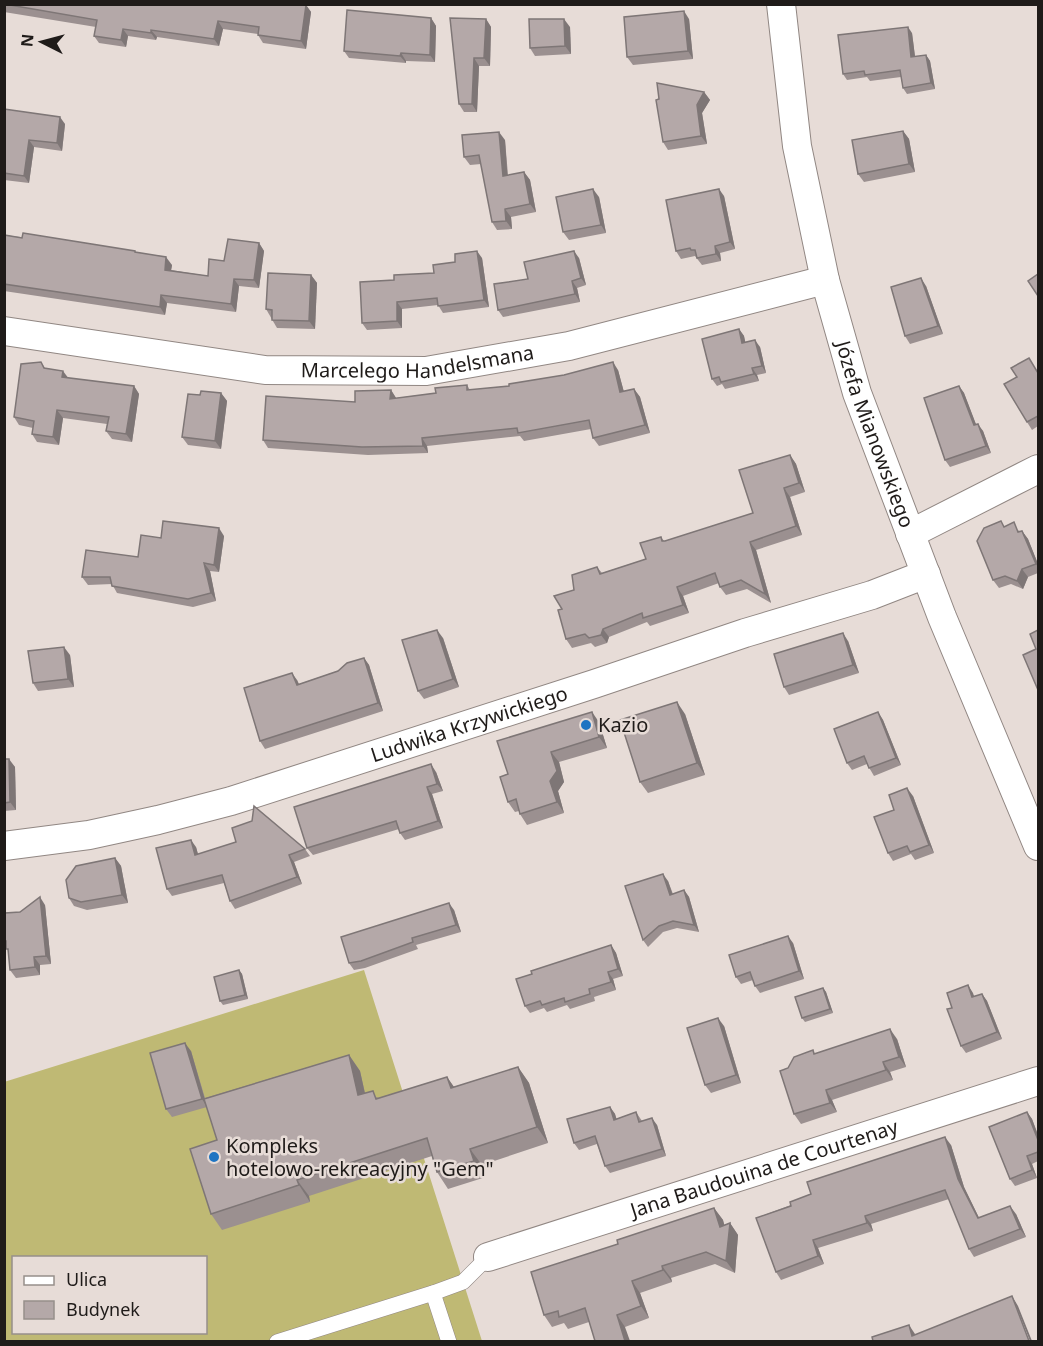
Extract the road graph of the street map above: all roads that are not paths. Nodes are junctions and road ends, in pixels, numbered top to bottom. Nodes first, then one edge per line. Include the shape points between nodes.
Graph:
1 (781, 4) edge
2 (825, 280) junction
3 (4, 331) edge
4 (1038, 469) edge
5 (910, 534) junction
6 (926, 574) junction
7 (4, 846) edge
8 (1038, 846) edge
9 (1038, 1081) edge
10 (488, 1257) joint
11 (433, 1293) junction
12 (277, 1341) edge
13 (449, 1341) edge

1 - 2 street, Józefa Mianowskiego via 797,146
2 - 3 street, Marcelego Handelsmana via 569,346 426,371 266,370
2 - 5 street, Józefa Mianowskiego via 865,417
4 - 5 street
5 - 6 street, Józefa Mianowskiego
6 - 7 street, Ludwika Krzywickiego via 872,595 231,801 89,835
6 - 8 street, Józefa Mianowskiego
9 - 10 street, Jana Baudouina de Courtenay
10 - 11 lane via 463,1282
11 - 12 lane
11 - 13 lane

